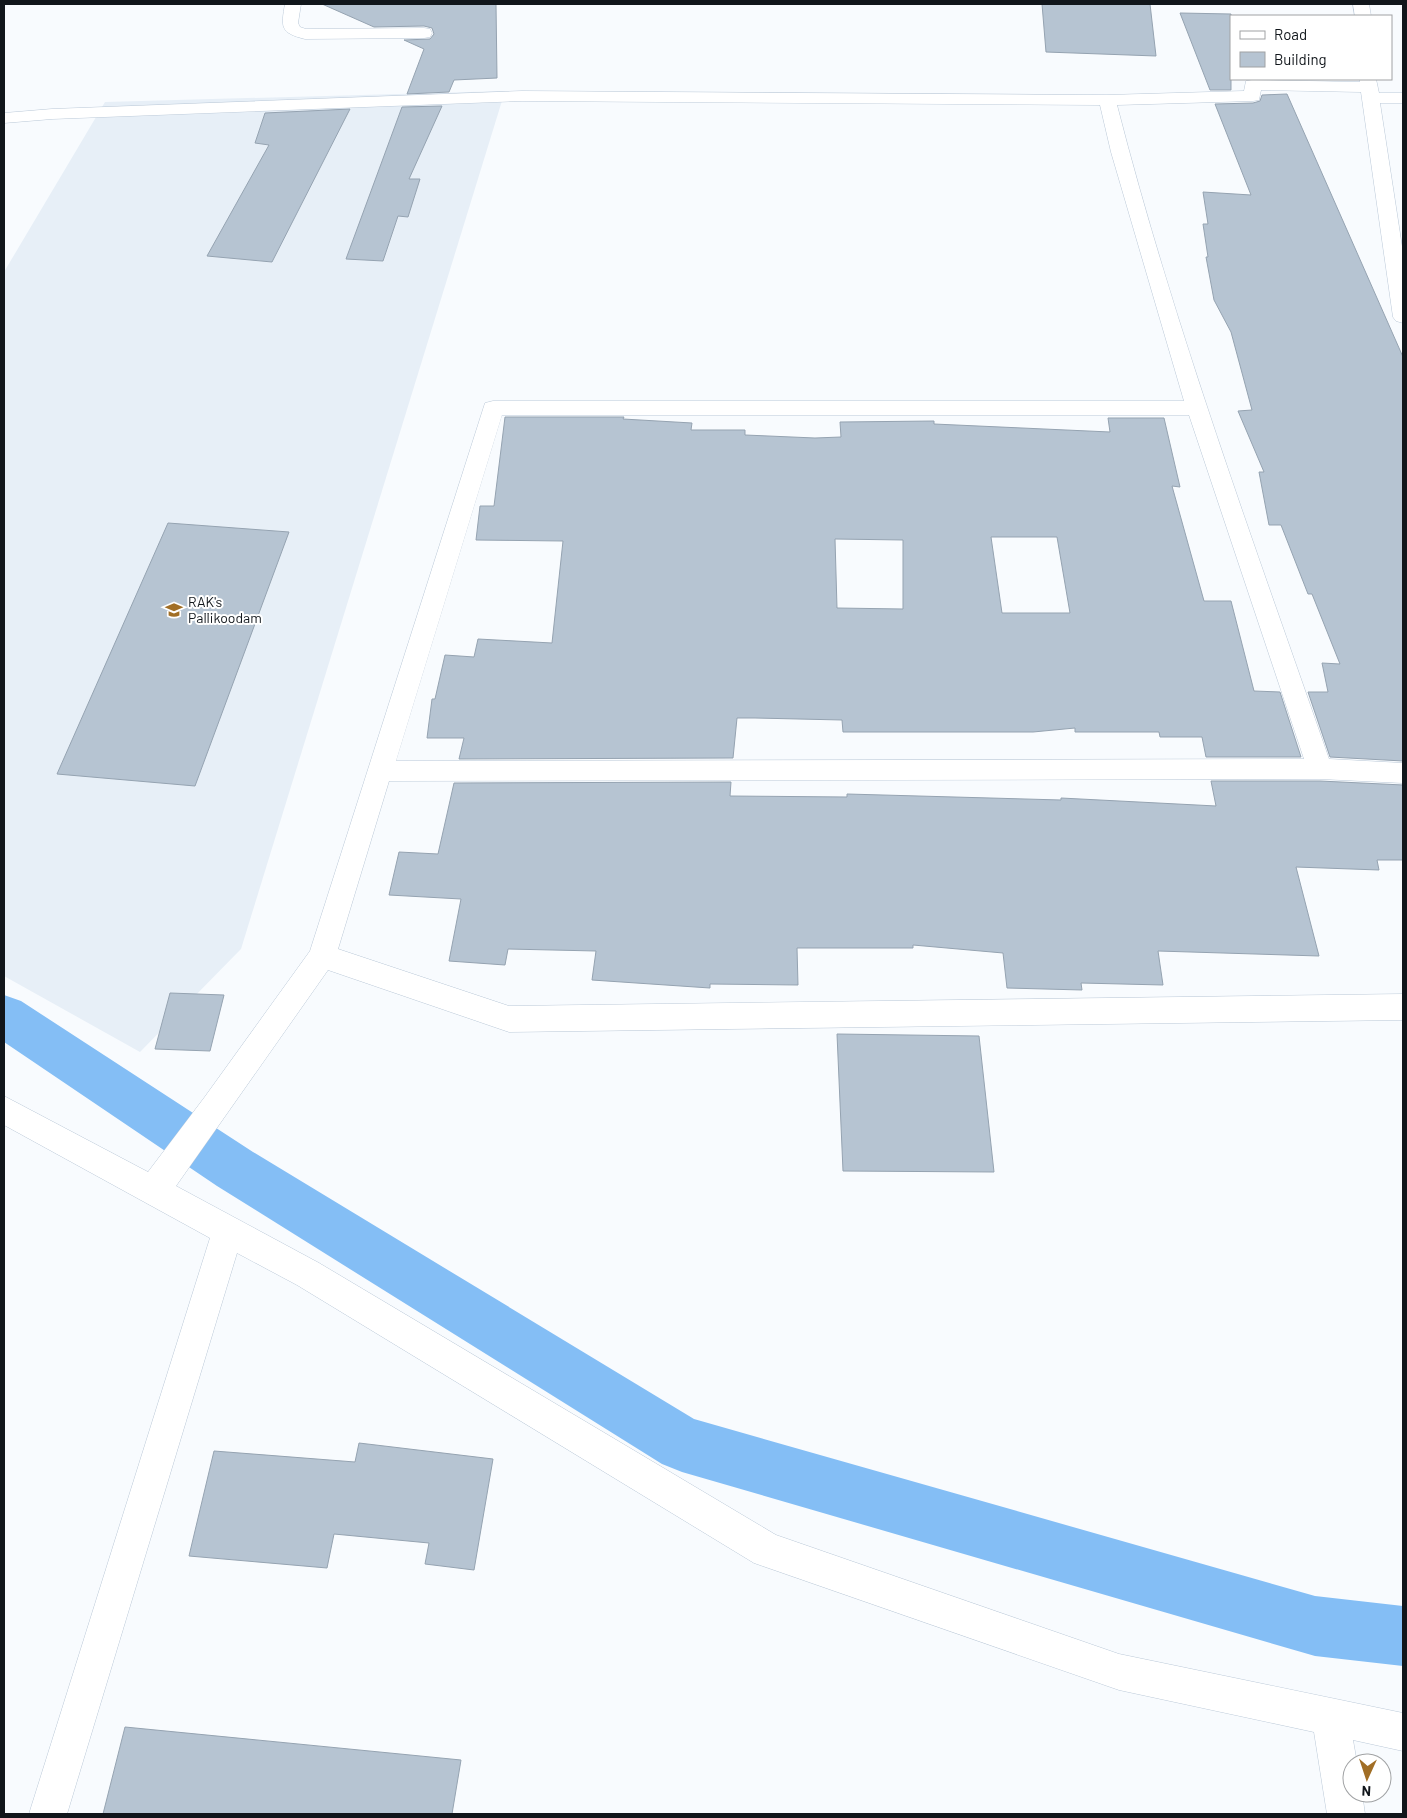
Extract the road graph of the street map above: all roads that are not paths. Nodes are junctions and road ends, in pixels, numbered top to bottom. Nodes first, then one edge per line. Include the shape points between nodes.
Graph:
1 (293, 4) edge
2 (424, 33) dead end
3 (1369, 88) edge
4 (1403, 98) edge
5 (1107, 100) junction
6 (4, 118) edge
7 (1403, 317) edge
8 (1197, 408) junction
9 (1320, 769) junction
10 (379, 771) junction
11 (1403, 772) edge
12 (322, 956) junction
13 (1403, 1007) edge
14 (4, 1110) edge
15 (158, 1183) junction
16 (228, 1232) junction
17 (1330, 1717) junction
18 (1403, 1732) edge
19 (48, 1814) edge
20 (1346, 1814) edge

1 - 2 street via 290,23 293,30 305,34
3 - 4 street
3 - 5 street via 1252,85 1253,96
3 - 7 street
5 - 6 street via 522,96
5 - 8 street
8 - 9 street
8 - 10 street via 493,408
9 - 10 street
9 - 11 street
10 - 12 street
12 - 13 street via 509,1019
12 - 15 street
14 - 15 street
15 - 16 street
16 - 17 street via 308,1274 767,1550 1119,1672
16 - 19 street
17 - 18 street
17 - 20 street

